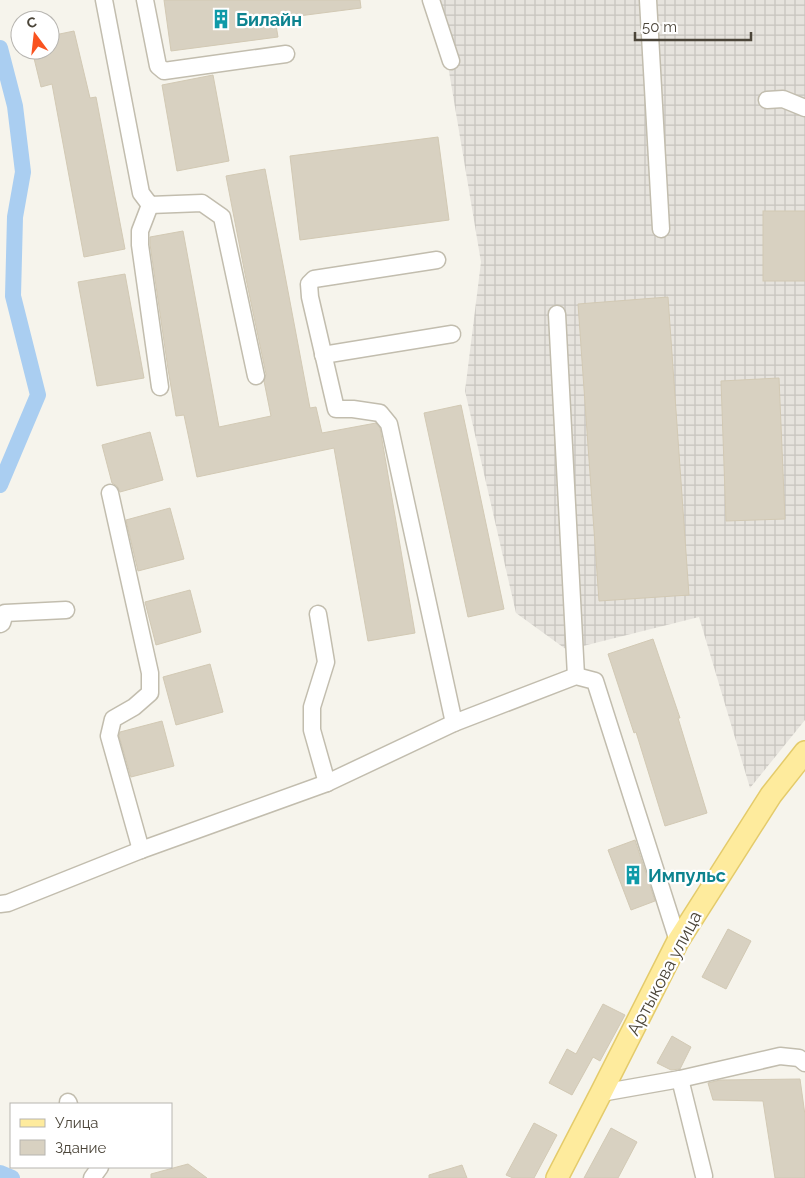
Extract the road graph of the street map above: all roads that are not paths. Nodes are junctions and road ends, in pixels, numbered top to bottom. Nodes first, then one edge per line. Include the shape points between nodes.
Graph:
1 (104, 0) edge
2 (145, 0) edge
3 (431, 0) edge
4 (648, 0) edge
5 (286, 54) dead end
6 (451, 61) dead end
7 (767, 100) dead end
8 (805, 108) edge
9 (150, 205) junction
10 (661, 229) dead end
11 (437, 260) dead end
12 (557, 314) dead end
13 (452, 334) dead end
14 (323, 355) junction
15 (256, 376) dead end
16 (160, 388) dead end
17 (110, 493) dead end
18 (66, 610) dead end
19 (318, 614) dead end
20 (0, 624) edge
21 (576, 676) junction
22 (454, 723) junction
23 (805, 752) edge
24 (327, 784) junction
25 (140, 850) junction
26 (0, 904) edge
27 (678, 940) junction
28 (805, 1063) edge
29 (680, 1079) junction
30 (602, 1093) junction
31 (704, 1176) dead end
32 (557, 1178) edge

1 - 9 street via 141,193
2 - 5 street via 158,66 164,71
3 - 6 street
4 - 10 street
7 - 8 street via 783,99
9 - 15 street via 202,203 222,217
9 - 16 street via 140,231 140,245
11 - 14 street via 314,279 309,284 310,298
12 - 21 street
13 - 14 street
14 - 22 street via 336,409 380,413 389,424
17 - 25 street via 150,673 150,693 113,719 109,736
18 - 20 street via 5,613
19 - 24 street via 326,662 312,707 312,730
21 - 22 street
21 - 27 street via 596,680
22 - 24 street
23 - 27 main road, Артыкова улица via 771,795
24 - 25 street
25 - 26 street
27 - 30 main road, Артыкова улица
28 - 29 street via 799,1058 780,1056
29 - 30 street
29 - 31 street
30 - 32 main road, Артыкова улица

